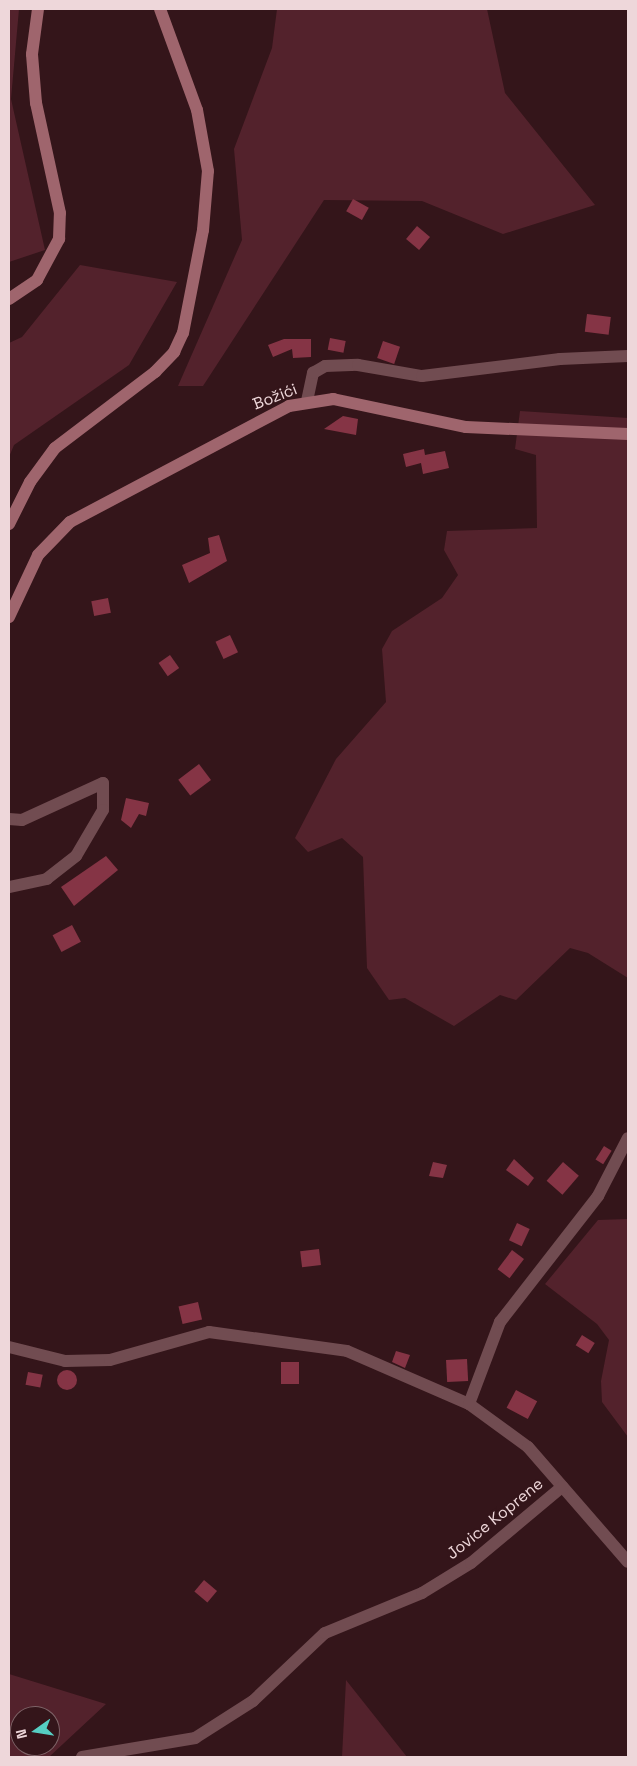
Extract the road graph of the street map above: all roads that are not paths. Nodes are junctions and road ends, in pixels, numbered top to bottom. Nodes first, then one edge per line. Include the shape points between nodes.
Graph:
1 (38, 9) edge
2 (160, 9) edge
3 (9, 299) edge
4 (628, 356) edge
5 (307, 401) junction
6 (628, 434) edge
7 (9, 524) edge
8 (9, 617) edge
9 (9, 819) edge
10 (9, 887) edge
11 (628, 1138) edge
12 (9, 1347) edge
13 (469, 1404) junction
14 (562, 1487) junction
15 (628, 1562) edge
16 (82, 1757) edge

1 - 3 main road via 32,54 36,103 60,213 59,239 37,280
2 - 7 main road via 197,110 208,170 203,230 183,333 174,352 155,372 47,457
4 - 5 street via 560,359 422,376 358,365 325,366 313,373
5 - 6 main road, Božići via 343,401 474,428
5 - 8 main road, Božići via 261,418 70,522 34,562
9 - 10 street via 22,820 103,783 103,810 76,856 47,879
11 - 13 street via 598,1196 500,1322
12 - 13 street, Jovice Koprene via 66,1360 110,1360 209,1332 347,1351
13 - 14 street, Jovice Koprene via 528,1447
14 - 15 street, Jovice Koprene
14 - 16 street, Jovice Koprene via 471,1563 422,1593 325,1633 253,1701 195,1738

